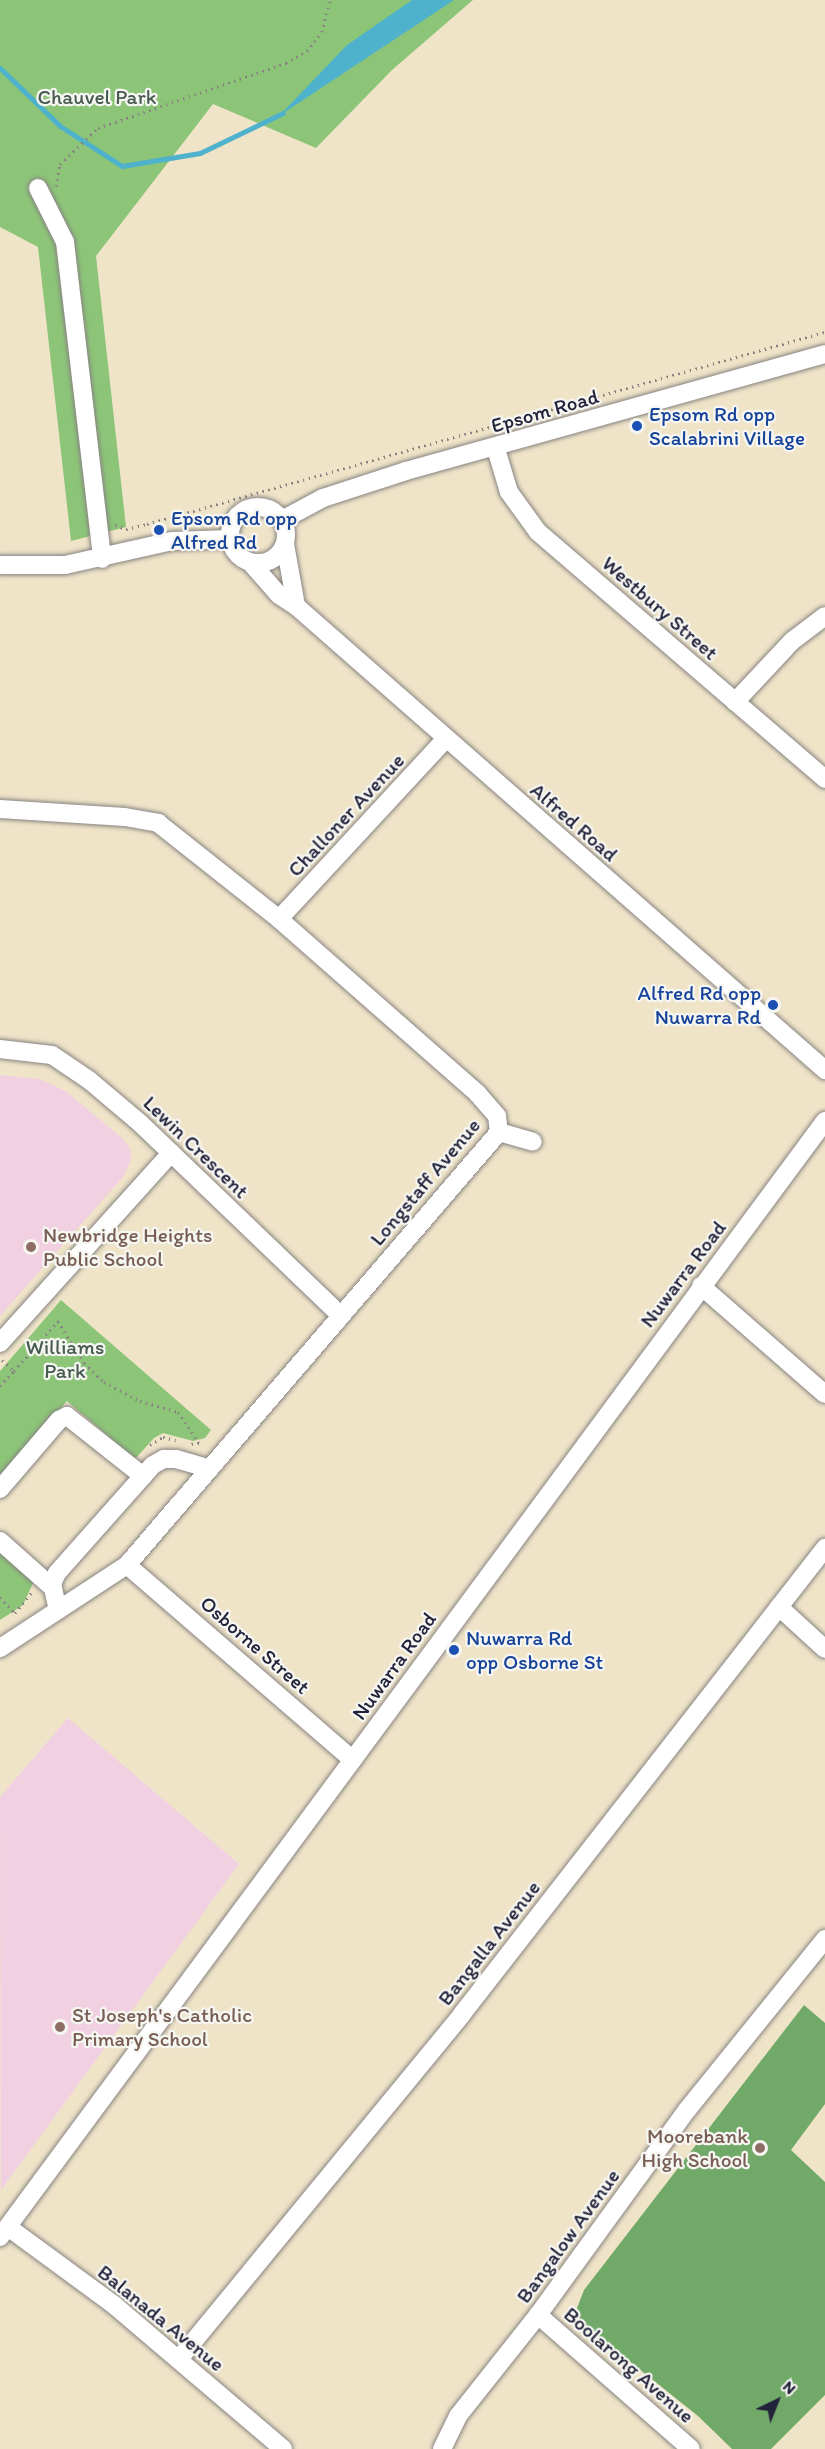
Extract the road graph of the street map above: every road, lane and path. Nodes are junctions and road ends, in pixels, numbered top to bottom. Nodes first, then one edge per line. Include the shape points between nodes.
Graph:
1 (330, 0) edge
2 (60, 164) dead end
3 (38, 188) dead end
4 (825, 332) edge
5 (825, 354) edge
6 (496, 449) junction
7 (282, 520) junction
8 (115, 525) dead end
9 (230, 539) junction
10 (285, 544) junction
11 (102, 559) junction
12 (251, 563) junction
13 (0, 565) edge
14 (296, 606) junction
15 (825, 616) edge
16 (735, 702) junction
17 (445, 740) junction
18 (825, 779) edge
19 (0, 809) edge
20 (279, 919) junction
21 (0, 1049) edge
22 (825, 1070) edge
23 (825, 1121) edge
24 (499, 1132) junction
25 (533, 1142) dead end
26 (171, 1153) junction
27 (701, 1286) junction
28 (341, 1316) junction
29 (0, 1343) edge
30 (0, 1358) edge
31 (14, 1371) junction
32 (0, 1386) edge
33 (825, 1394) edge
34 (210, 1468) junction
35 (137, 1472) junction
36 (0, 1489) edge
37 (0, 1541) edge
38 (825, 1548) edge
39 (127, 1565) junction
40 (46, 1583) junction
41 (0, 1597) edge
42 (779, 1607) junction
43 (58, 1610) junction
44 (0, 1648) edge
45 (825, 1649) edge
46 (353, 1760) junction
47 (825, 1939) edge
48 (4, 2232) edge
49 (538, 2315) junction
50 (179, 2359) junction
51 (283, 2449) edge
52 (442, 2449) edge
53 (691, 2449) edge

1 - 2 path via 322,32 307,51 286,63 98,128
3 - 11 street via 65,242
4 - 8 path via 147,524 126,529
5 - 6 street, Epsom Road
6 - 7 street, Epsom Road via 323,498
6 - 16 street, Westbury Street via 509,492 538,532
7 - 9 street via 261,507 244,510 233,522
7 - 10 street
9 - 11 street via 172,541
9 - 12 street via 237,554
10 - 12 street via 275,558
10 - 14 street
11 - 13 street via 65,565
12 - 14 street, Alfred Road via 279,595
14 - 17 street, Alfred Road
15 - 16 street via 792,641
16 - 18 street, Westbury Street
17 - 20 street, Challoner Avenue
17 - 22 street, Alfred Road
19 - 20 street, Longstaff Avenue via 158,823
20 - 24 street, Longstaff Avenue via 477,1093 497,1116
21 - 26 street, Lewin Crescent via 52,1055 89,1080
23 - 27 street, Nuwarra Road
24 - 25 street
24 - 28 street, Longstaff Avenue
26 - 28 street, Lewin Crescent
26 - 29 street
27 - 33 street
27 - 46 street, Nuwarra Road
28 - 34 street, Longstaff Avenue
30 - 31 path
31 - 32 path
31 - 35 path via 58,1321 84,1363 104,1382 140,1401 178,1412 199,1443 163,1437 154,1440
34 - 35 street via 164,1458
34 - 39 street, Longstaff Avenue
35 - 36 street via 67,1416
35 - 40 street
37 - 40 street
38 - 42 street, Bangalla Avenue
39 - 43 street, Longstaff Avenue
39 - 46 street, Osborne Street
40 - 41 path via 15,1613
40 - 43 street
42 - 45 street
42 - 50 street, Bangalla Avenue via 462,2014
43 - 44 street, Longstaff Avenue
46 - 48 street, Nuwarra Road
47 - 49 street, Bangalow Avenue via 687,2110
48 - 50 street, Balanada Avenue via 43,2253
49 - 52 street, Bangalow Avenue via 458,2416
49 - 53 street, Boolarong Avenue
50 - 51 street, Balanada Avenue

